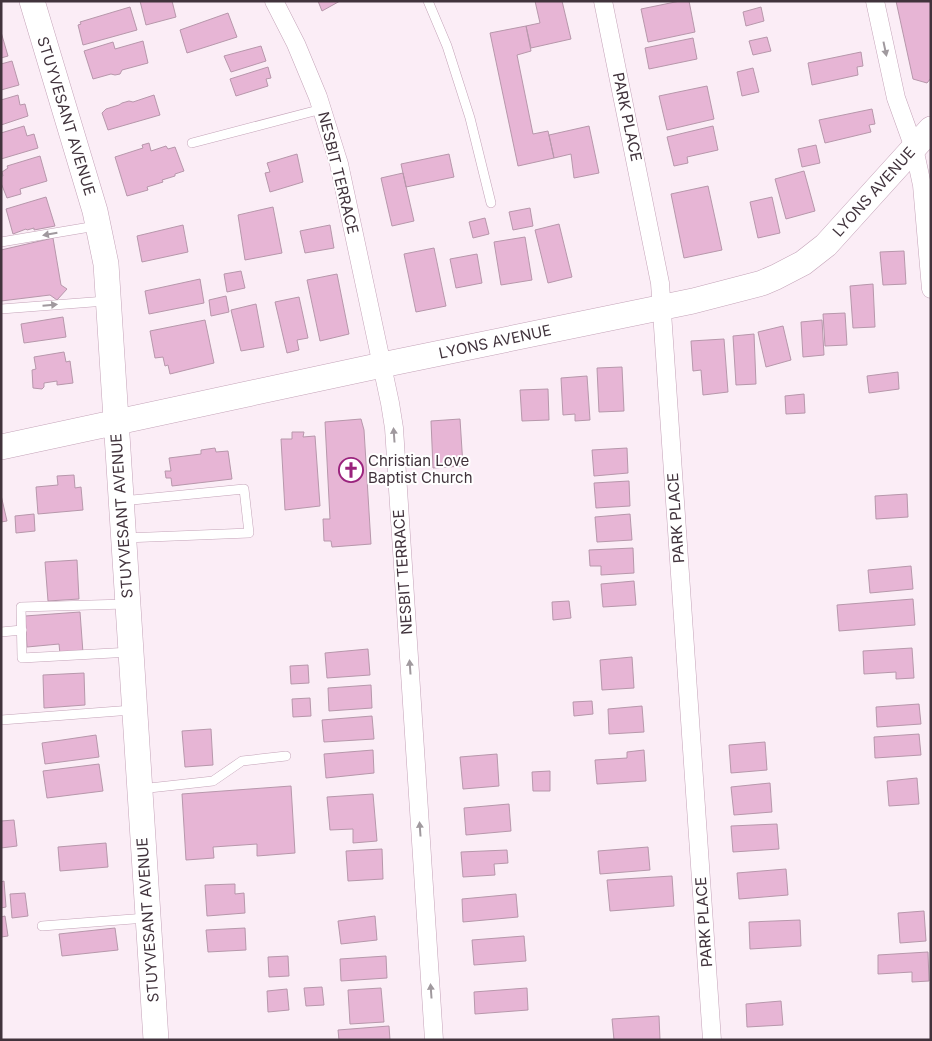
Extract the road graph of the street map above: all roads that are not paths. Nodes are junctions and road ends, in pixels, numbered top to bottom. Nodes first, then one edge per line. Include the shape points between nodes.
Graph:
1 (32, 1) edge
2 (274, 1) edge
3 (428, 1) edge
4 (603, 1) edge
5 (875, 1) edge
6 (322, 109) junction
7 (931, 129) edge
8 (192, 143) dead end
9 (914, 148) junction
10 (491, 203) dead end
11 (98, 225) junction
12 (1, 242) edge
13 (931, 289) edge
14 (108, 300) junction
15 (662, 308) junction
16 (1, 309) edge
17 (382, 365) junction
18 (117, 422) junction
19 (1, 447) edge
20 (122, 501) junction
21 (124, 538) junction
22 (128, 604) junction
23 (22, 630) junction
24 (1, 632) edge
25 (131, 652) junction
26 (135, 710) junction
27 (1, 720) edge
28 (286, 756) dead end
29 (140, 789) junction
30 (148, 918) junction
31 (42, 926) dead end
32 (156, 1040) edge
33 (434, 1040) edge
34 (712, 1040) edge

1 - 11 main road, STUYVESANT AVENUE
2 - 6 street, NESBIT TERRACE via 296,44
3 - 10 lane via 447,46 470,118
4 - 15 street, PARK PLACE via 658,269
5 -> 9 street via 896,98
6 - 8 lane
6 - 17 street, NESBIT TERRACE via 338,164
7 - 9 main road, LYONS AVENUE
9 - 13 street via 924,200
9 - 15 main road, LYONS AVENUE via 815,255 762,282
11 -> 12 lane
11 - 14 main road, STUYVESANT AVENUE via 106,264
16 -> 14 lane
14 - 18 main road, STUYVESANT AVENUE
15 - 17 main road, LYONS AVENUE
15 - 34 street, PARK PLACE
17 - 18 main road, LYONS AVENUE
33 -> 17 street, NESBIT TERRACE via 394,428
18 - 19 main road, LYONS AVENUE
18 - 20 main road, STUYVESANT AVENUE
20 - 21 main road, STUYVESANT AVENUE
20 - 21 lane via 244,489 249,533
21 - 22 main road, STUYVESANT AVENUE
22 - 23 lane via 21,607
22 - 25 main road, STUYVESANT AVENUE
23 - 24 lane
23 - 25 lane via 22,658
25 - 26 main road, STUYVESANT AVENUE
26 - 27 lane
26 - 29 main road, STUYVESANT AVENUE
28 - 29 lane via 242,761 213,781
29 - 30 main road, STUYVESANT AVENUE
30 - 31 lane
30 - 32 main road, STUYVESANT AVENUE

